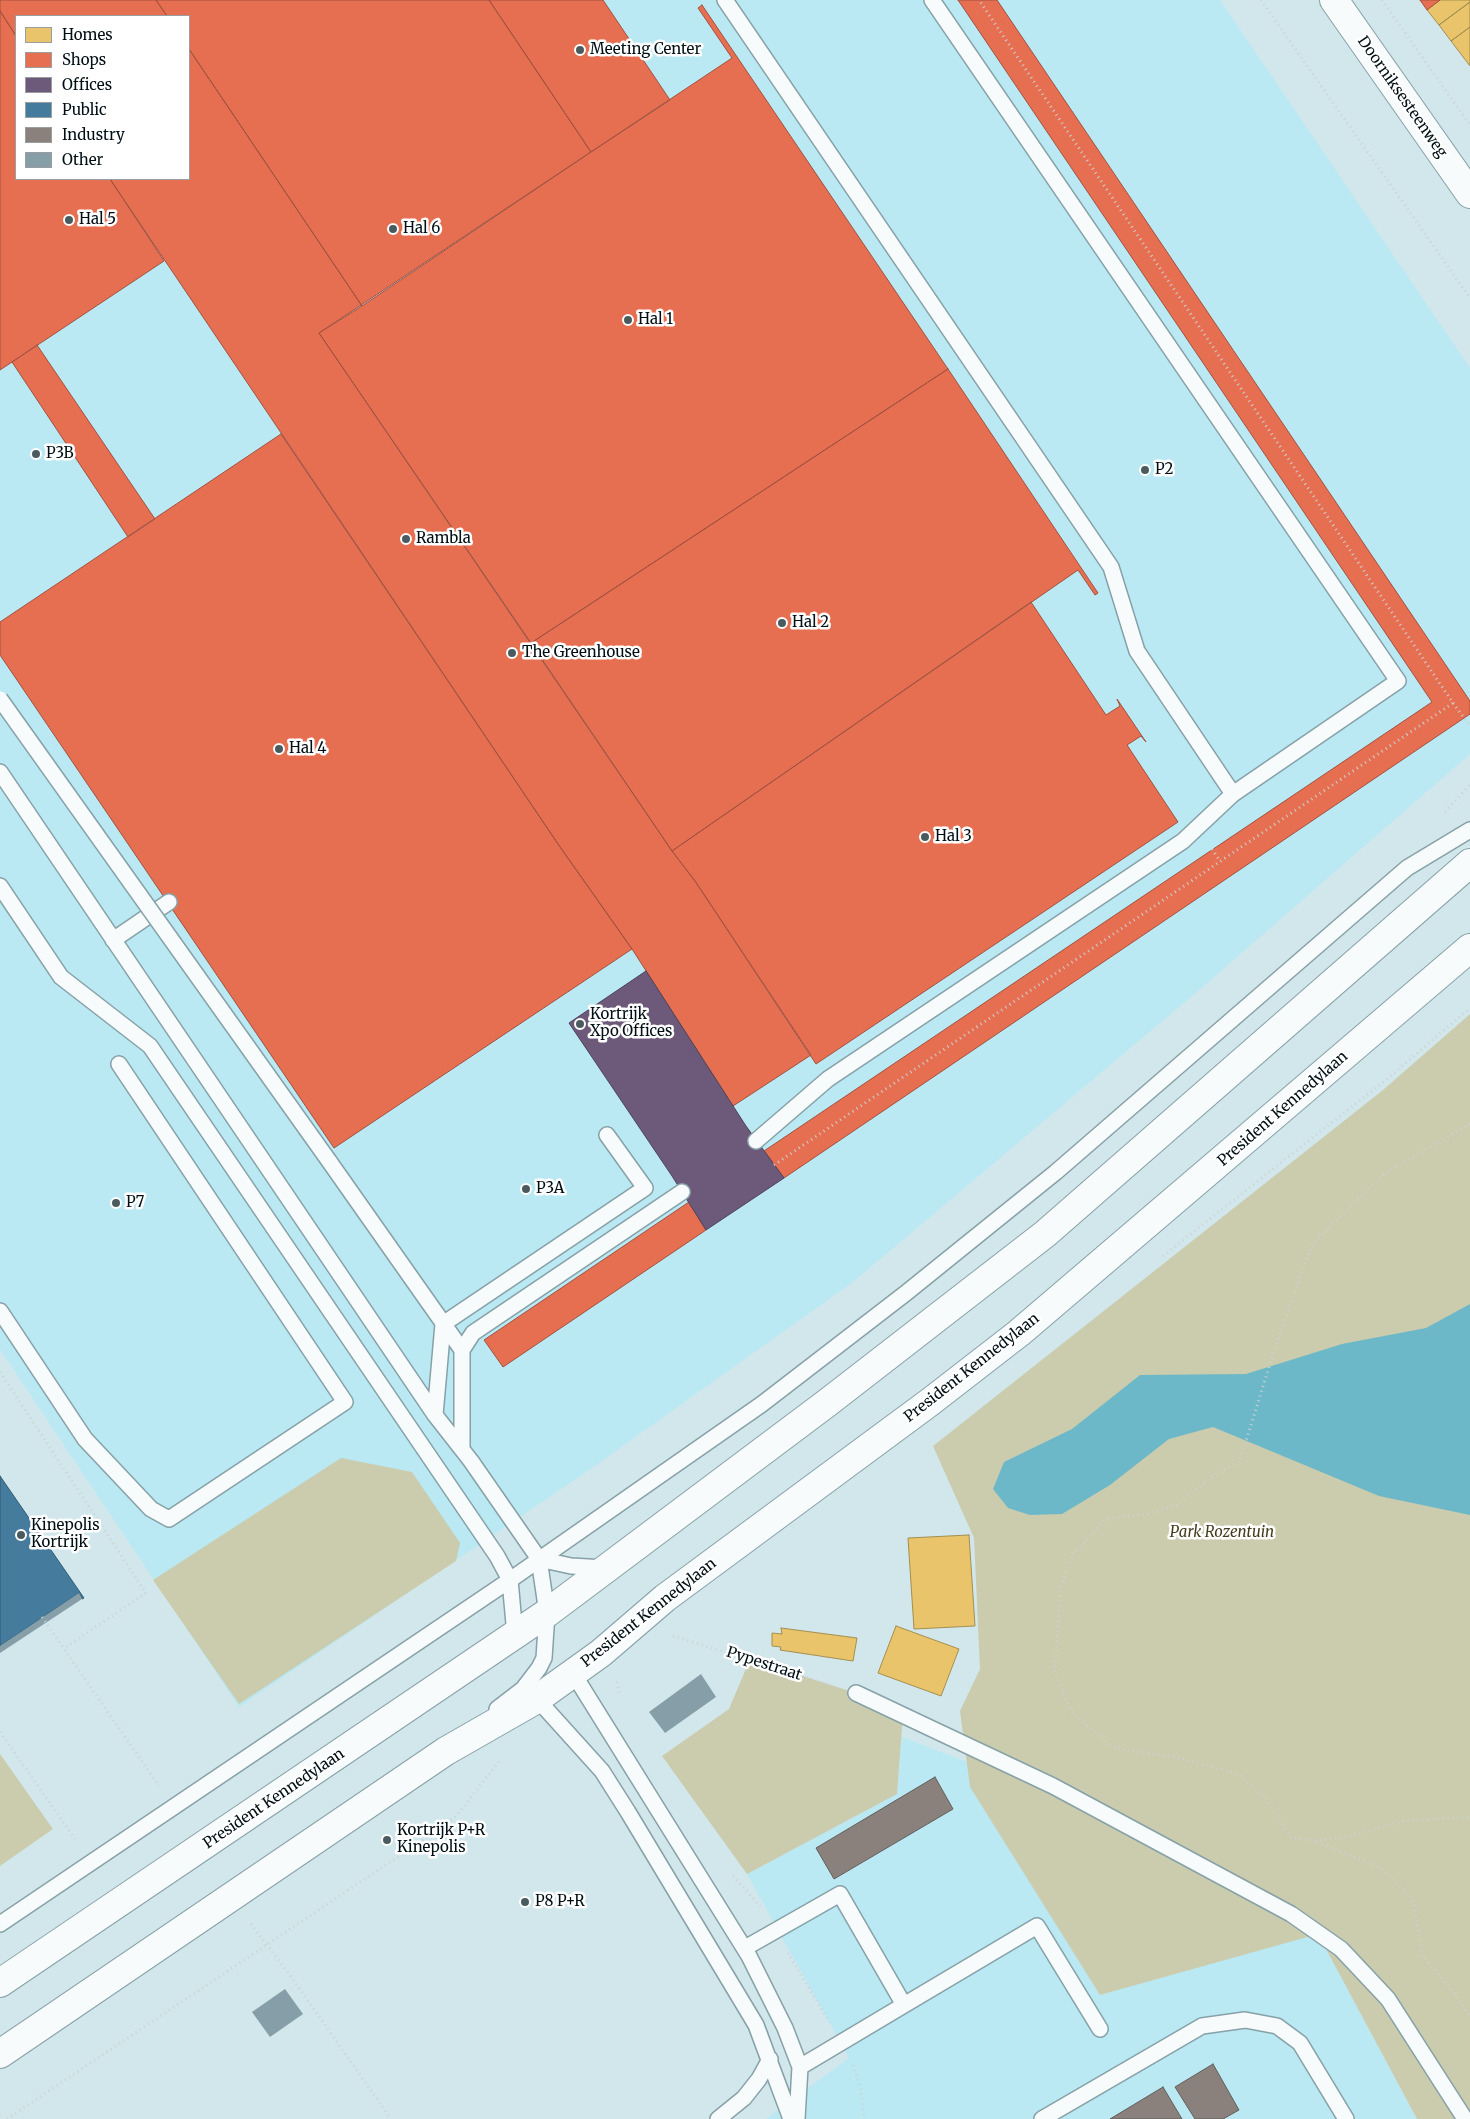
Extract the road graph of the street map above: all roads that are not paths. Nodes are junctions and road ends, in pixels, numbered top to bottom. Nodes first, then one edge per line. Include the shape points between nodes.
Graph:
1 (724, 0) edge
2 (932, 0) edge
3 (1334, 0) edge
4 (1470, 194) edge
5 (0, 699) edge
6 (0, 772) edge
7 (1233, 794) junction
8 (1470, 830) edge
9 (1470, 863) edge
10 (0, 886) edge
11 (169, 902) dead end
12 (114, 940) junction
13 (1470, 948) edge
14 (119, 1064) dead end
15 (608, 1135) dead end
16 (756, 1141) dead end
17 (682, 1192) dead end
18 (0, 1311) edge
19 (443, 1324) junction
20 (462, 1350) junction
21 (435, 1415) junction
22 (462, 1448) junction
23 (539, 1559) junction
24 (605, 1568) junction
25 (510, 1580) junction
26 (547, 1613) junction
27 (515, 1635) junction
28 (573, 1673) junction
29 (856, 1693) road end
30 (537, 1699) junction
31 (446, 1751) junction
32 (0, 1924) edge
33 (745, 1948) junction
34 (0, 1983) edge
35 (904, 2005) junction
36 (1100, 2029) dead end
37 (0, 2054) edge
38 (770, 2059) junction
39 (800, 2066) junction
40 (718, 2119) edge
41 (790, 2119) edge
42 (797, 2119) edge
43 (1042, 2119) edge
44 (1346, 2119) edge
45 (1465, 2119) edge

1 - 7 lane via 1110,567 1137,651
2 - 7 lane via 1398,681
3 - 4 main road, Doorniksesteenweg
5 - 19 lane, bridge
6 - 12 lane
7 - 16 lane via 1184,841 828,1080
8 - 23 lane via 1407,868 1056,1172 871,1321 762,1404
9 - 24 main road, President Kennedylaan via 1045,1234 828,1403
10 - 25 lane via 61,977 150,1046 487,1541
11 - 12 lane
12 - 21 lane
13 - 28 main road, President Kennedylaan via 1019,1332 665,1598
14 - 18 lane via 344,1402 169,1519 151,1509 85,1439
15 - 19 lane via 645,1188
17 - 20 lane via 473,1333
19 - 20 lane
19 - 21 lane
20 - 22 lane
21 - 22 lane
22 - 23 lane
23 - 24 lane via 571,1566
23 - 25 lane
23 - 26 lane
24 - 26 main road, President Kennedylaan
25 - 27 lane
25 - 32 lane
26 - 27 main road, President Kennedylaan
26 - 31 lane, President Kennedylaan via 544,1658 532,1679 524,1689
27 - 34 main road, President Kennedylaan
28 - 30 main road, President Kennedylaan
28 - 33 lane
29 - 45 lane via 1053,1786 1298,1919 1341,1949 1388,1999
30 - 31 main road, President Kennedylaan
30 - 38 lane via 602,1771 756,2025
31 - 37 main road, President Kennedylaan
33 - 35 lane via 840,1894
33 - 39 lane
35 - 36 lane via 1037,1926
35 - 39 lane
38 - 40 lane via 760,2079 744,2098
38 - 41 lane
39 - 42 lane
43 - 44 lane via 1202,2026 1245,2020 1277,2026 1300,2043

